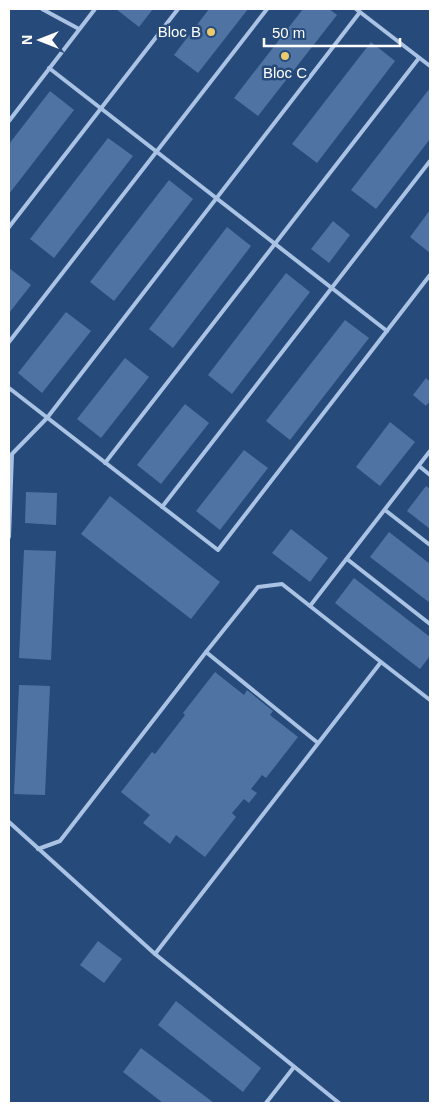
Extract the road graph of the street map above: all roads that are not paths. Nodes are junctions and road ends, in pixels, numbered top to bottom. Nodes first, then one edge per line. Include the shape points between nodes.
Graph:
1 (42, 9) edge
2 (95, 9) edge
3 (178, 9) edge
4 (267, 9) edge
5 (356, 9) edge
6 (360, 12) junction
7 (79, 30) junction
8 (419, 58) junction
9 (430, 66) edge
10 (49, 68) junction
11 (101, 108) junction
12 (9, 120) edge
13 (156, 152) junction
14 (430, 161) edge
15 (216, 199) junction
16 (9, 227) edge
17 (275, 244) junction
18 (430, 275) edge
19 (332, 288) junction
20 (387, 331) junction
21 (9, 342) edge
22 (9, 388) edge
23 (47, 418) junction
24 (430, 451) edge
25 (105, 463) junction
26 (419, 466) junction
27 (430, 475) edge
28 (162, 508) junction
29 (385, 510) junction
30 (9, 537) edge
31 (430, 546) edge
32 (347, 559) junction
33 (310, 606) junction
34 (430, 624) edge
35 (206, 652) junction
36 (381, 662) junction
37 (430, 700) edge
38 (318, 743) junction
39 (9, 822) edge
40 (38, 849) junction
41 (154, 954) junction
42 (294, 1067) junction
43 (266, 1103) edge
44 (339, 1103) edge

1 - 7 lane
2 - 7 lane
3 - 11 lane
4 - 13 lane
5 - 6 lane
6 - 8 lane
6 - 15 lane
7 - 10 lane
8 - 9 lane
8 - 17 lane
10 - 11 lane
10 - 12 lane
11 - 13 lane
11 - 16 lane
13 - 15 lane
13 - 21 lane
14 - 19 lane
15 - 17 lane
15 - 23 lane
17 - 19 lane
17 - 25 lane
18 - 20 lane
19 - 20 lane
19 - 28 lane
20 - 28 lane via 218,550
22 - 23 lane
23 - 25 lane
23 - 30 lane via 12,454
24 - 26 lane
25 - 28 lane
26 - 27 lane
26 - 29 lane
29 - 31 lane
29 - 32 lane
32 - 33 lane
32 - 34 lane
33 - 35 lane via 282,584 258,587
33 - 36 lane
35 - 38 lane
35 - 40 lane via 60,841
36 - 37 lane
36 - 38 lane
38 - 41 lane
39 - 40 lane
40 - 41 lane
41 - 42 lane
42 - 43 lane
42 - 44 lane

